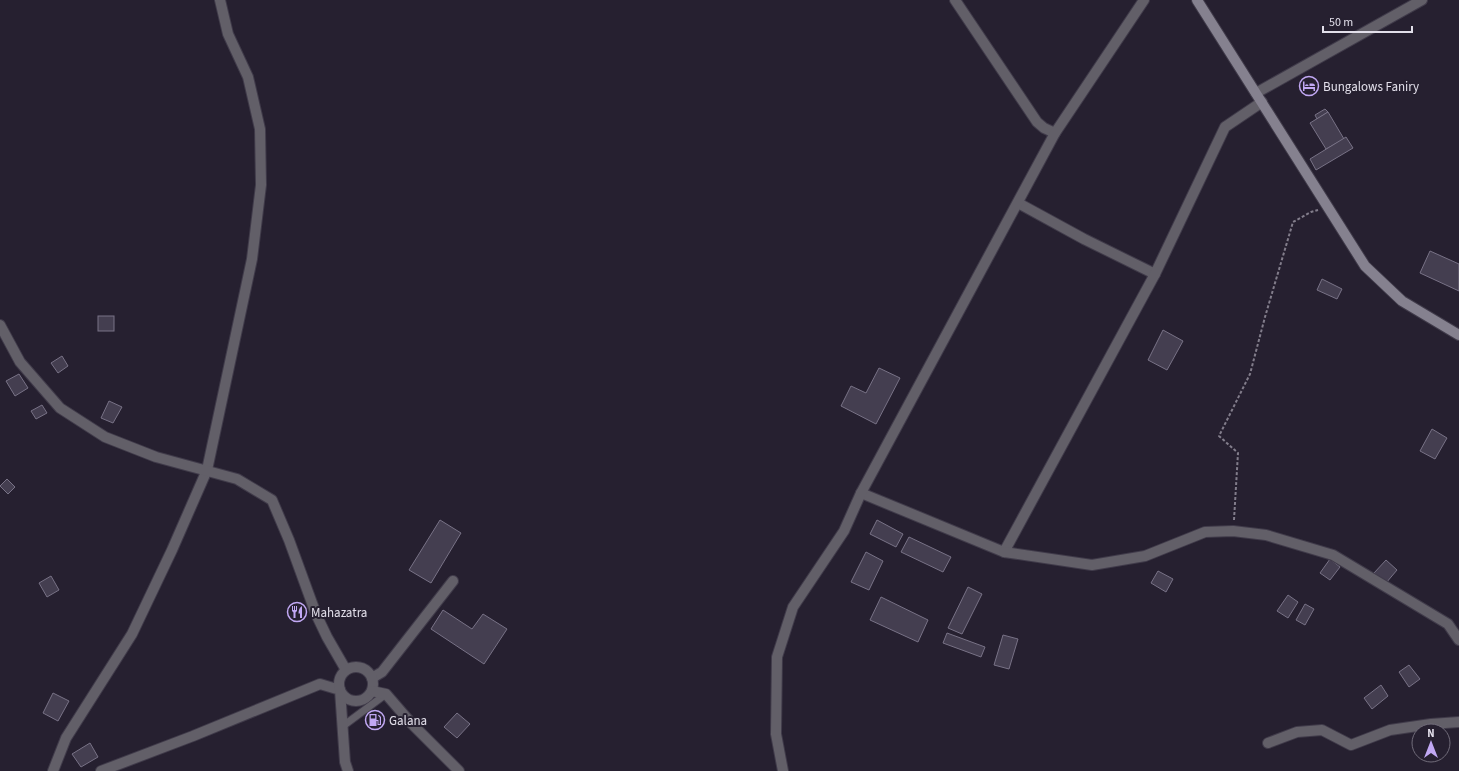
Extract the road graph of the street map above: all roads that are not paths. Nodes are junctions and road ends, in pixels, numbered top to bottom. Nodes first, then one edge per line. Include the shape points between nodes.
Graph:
1 (220, 0) edge
2 (955, 0) edge
3 (1144, 0) edge
4 (1197, 0) edge
5 (1422, 0) edge
6 (1256, 93) junction
7 (1262, 102) junction
8 (1055, 133) junction
9 (1018, 203) junction
10 (1155, 274) junction
11 (0, 325) edge
12 (1459, 335) edge
13 (207, 470) junction
14 (861, 493) junction
15 (1004, 552) junction
16 (453, 581) dead end
17 (1459, 640) edge
18 (346, 670) junction
19 (372, 678) junction
20 (340, 690) junction
21 (372, 691) junction
22 (386, 694) junction
23 (1459, 722) edge
24 (343, 726) junction
25 (1268, 743) dead end
26 (53, 771) edge
27 (100, 771) edge
28 (348, 771) edge
29 (459, 771) edge
30 (783, 771) edge

1 - 13 street via 228,34 248,78 260,129 261,185 252,259
2 - 8 street via 1037,122
3 - 8 street
4 - 6 main road
5 - 6 street
6 - 7 main road
7 - 10 street via 1225,128
7 - 12 main road via 1365,266 1402,301
8 - 9 street
9 - 10 street
9 - 14 street
10 - 15 street
11 - 13 street via 20,362 60,408 105,437 156,456
13 - 18 street via 238,479 272,500 326,637
13 - 26 street via 132,634 66,738
14 - 15 street
14 - 30 street via 844,530 793,607 776,657 776,734
15 - 17 street via 1092,565 1145,556 1205,532 1234,531 1266,536 1333,555 1448,624
16 - 19 street via 382,672
18 - 19 street via 361,667 368,671
18 - 20 street via 341,675
19 - 21 street
20 - 21 street via 346,698 356,701 366,698
20 - 24 street
20 - 27 street via 320,684
21 - 22 street
22 - 24 lane
22 - 29 street
23 - 25 street via 1390,730 1351,745 1322,730 1297,732
24 - 28 street

